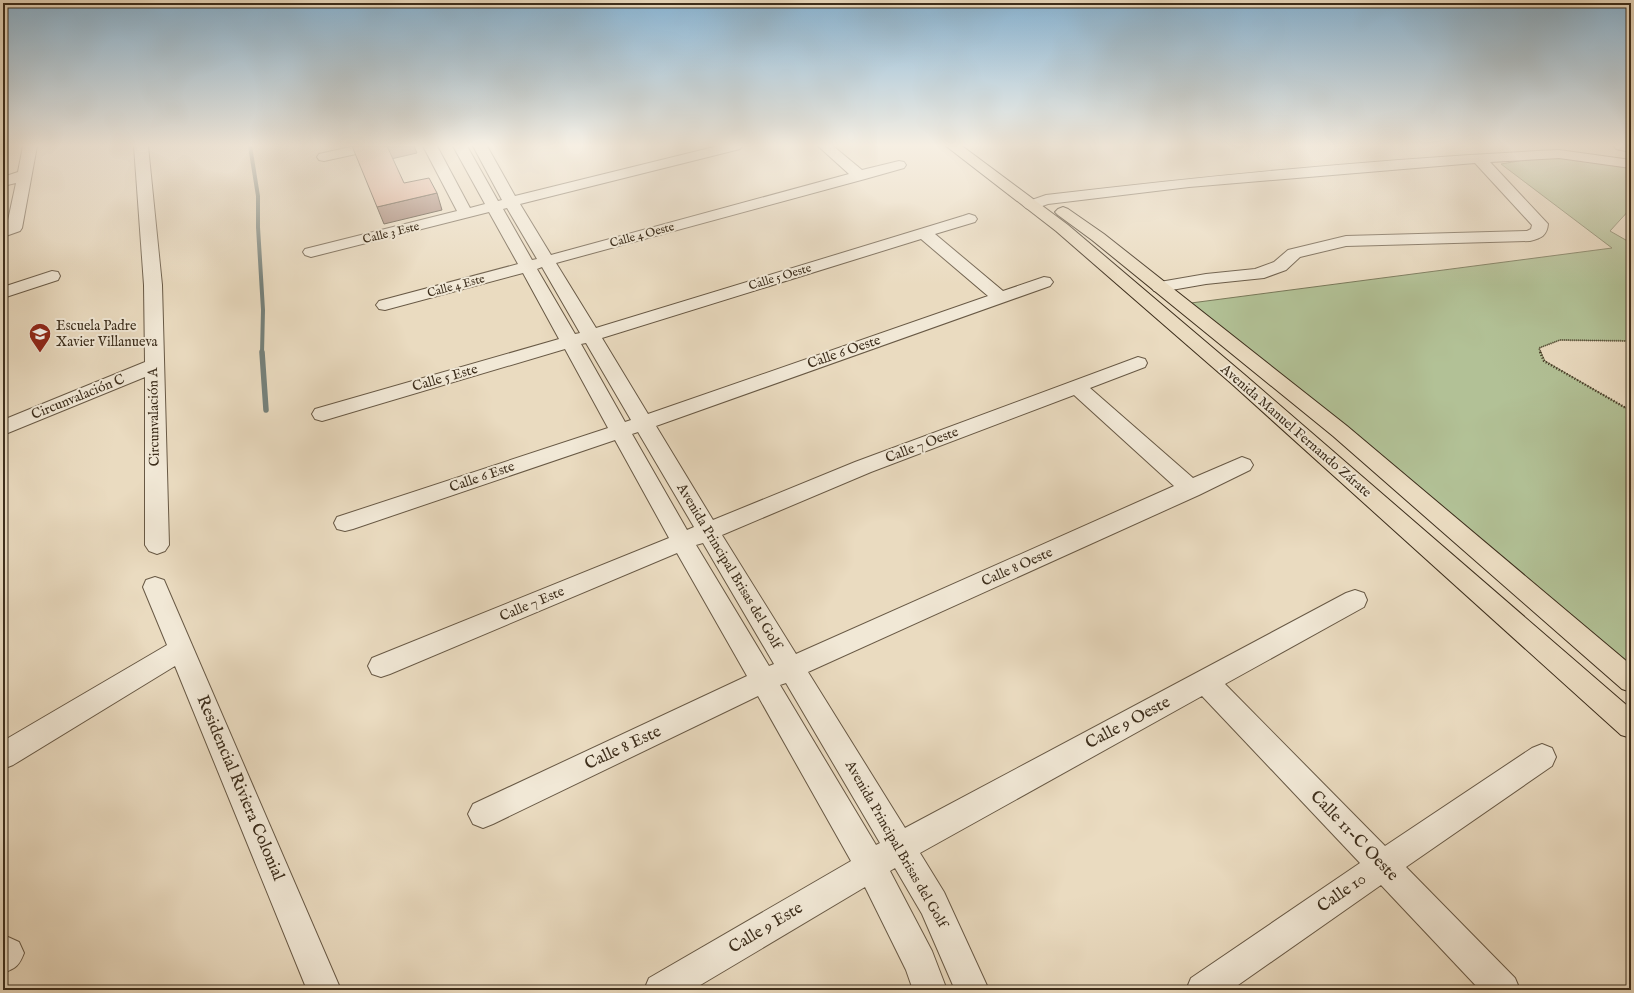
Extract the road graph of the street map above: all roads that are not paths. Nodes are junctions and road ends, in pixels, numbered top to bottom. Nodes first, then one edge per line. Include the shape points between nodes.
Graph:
1 (22, 192) edge
2 (145, 192) edge
3 (454, 192) edge
4 (497, 192) edge
5 (549, 192) edge
6 (800, 192) edge
7 (1022, 192) edge
8 (1026, 192) edge
9 (1118, 192) edge
10 (1511, 192) edge
11 (1038, 203) junction
12 (502, 204) junction
13 (466, 214) junction
14 (969, 219) dead end
15 (3, 232) edge
16 (924, 233) junction
17 (311, 252) dead end
18 (537, 264) junction
19 (52, 276) dead end
20 (1044, 282) dead end
21 (1160, 287) junction
22 (3, 293) edge
23 (1000, 297) junction
24 (384, 305) dead end
25 (592, 335) junction
26 (569, 342) junction
27 (1138, 363) dead end
28 (153, 366) junction
29 (1076, 386) junction
30 (322, 414) dead end
31 (643, 422) junction
32 (3, 428) edge
33 (620, 431) junction
34 (1242, 465) dead end
35 (1191, 489) junction
36 (345, 523) dead end
37 (708, 531) junction
38 (682, 541) junction
39 (157, 545) dead end
40 (155, 586) dead end
41 (1355, 600) dead end
42 (182, 650) junction
43 (381, 666) dead end
44 (790, 668) junction
45 (1205, 681) junction
46 (1631, 681) edge
47 (762, 682) junction
48 (1631, 726) edge
49 (3, 756) edge
50 (1542, 757) dead end
51 (483, 814) dead end
52 (900, 847) junction
53 (1382, 865) junction
54 (871, 866) junction
55 (324, 990) edge
56 (662, 990) edge
57 (930, 990) edge
58 (972, 990) edge
59 (1203, 990) edge
60 (1503, 990) edge

1 - 15 street via 14,228
2 - 28 street, Circunvalación A via 153,285
3 - 13 street
4 - 12 street, Avenida Principal Brisas del Golf
5 - 12 street, Calle 3 Este
6 - 18 street, Calle 4 Oeste
7 - 11 main road, Avenida Manuel Fernando Zárate
8 - 11 main road, Avenida Manuel Fernando Zárate
9 - 11 street
10 - 21 street via 1540,224 1539,232 1530,236 1346,241 1294,253 1280,266 1258,274
11 - 21 main road, Avenida Manuel Fernando Zárate via 1098,237
11 - 48 main road, Avenida Manuel Fernando Zárate via 1062,228
12 - 13 street, Calle 3 Este
12 - 18 street, Avenida Principal Brisas del Golf
13 - 17 street, Calle 3 Este
14 - 16 street, Calle 5 Oeste
16 - 23 street
16 - 25 street, Calle 5 Oeste
18 - 24 street, Calle 4 Este
18 - 25 street, Avenida Principal Brisas del Golf
18 - 26 street, Avenida Principal Brisas del Golf
19 - 22 street
20 - 23 street, Calle 6 Oeste
21 - 46 main road, Avenida Manuel Fernando Zárate via 1340,431
23 - 31 street, Calle 6 Oeste
25 - 26 street, Calle 5 Oeste
25 - 31 street, Avenida Principal Brisas del Golf
26 - 30 street, Calle 5 Este
26 - 33 street, Avenida Principal Brisas del Golf
27 - 29 street, Calle 7 Oeste
28 - 32 street, Circunvalación C
28 - 39 street, Circunvalación A
29 - 35 street
29 - 37 street, Calle 7 Oeste via 863,467
31 - 33 street, Calle 6 Oeste
31 - 37 street, Avenida Principal Brisas del Golf
33 - 36 street, Calle 6 Este
33 - 38 street, Avenida Principal Brisas del Golf
34 - 35 street, Calle 8 Oeste
35 - 44 street, Calle 8 Oeste
37 - 38 street, Calle 7 Oeste
37 - 44 street, Avenida Principal Brisas del Golf
38 - 43 street, Calle 7 Este
38 - 47 street, Avenida Principal Brisas del Golf
40 - 42 street, Residencial Riviera Colonial
41 - 45 street, Calle 9 Oeste
42 - 49 street
42 - 55 street, Residencial Riviera Colonial
44 - 47 street, Calle 8 Oeste
44 - 52 street, Avenida Principal Brisas del Golf
45 - 52 street, Calle 9 Oeste
45 - 53 street, Calle 11-C Oeste
47 - 51 street, Calle 8 Este
47 - 54 street, Avenida Principal Brisas del Golf
50 - 53 street, Calle 10
52 - 54 street, Calle 9 Oeste
52 - 58 street, Avenida Principal Brisas del Golf via 933,903
53 - 59 street, Calle 10
53 - 60 street, Calle 11-C Oeste
54 - 56 street, Calle 9 Este
54 - 57 street, Avenida Principal Brisas del Golf via 920,963

